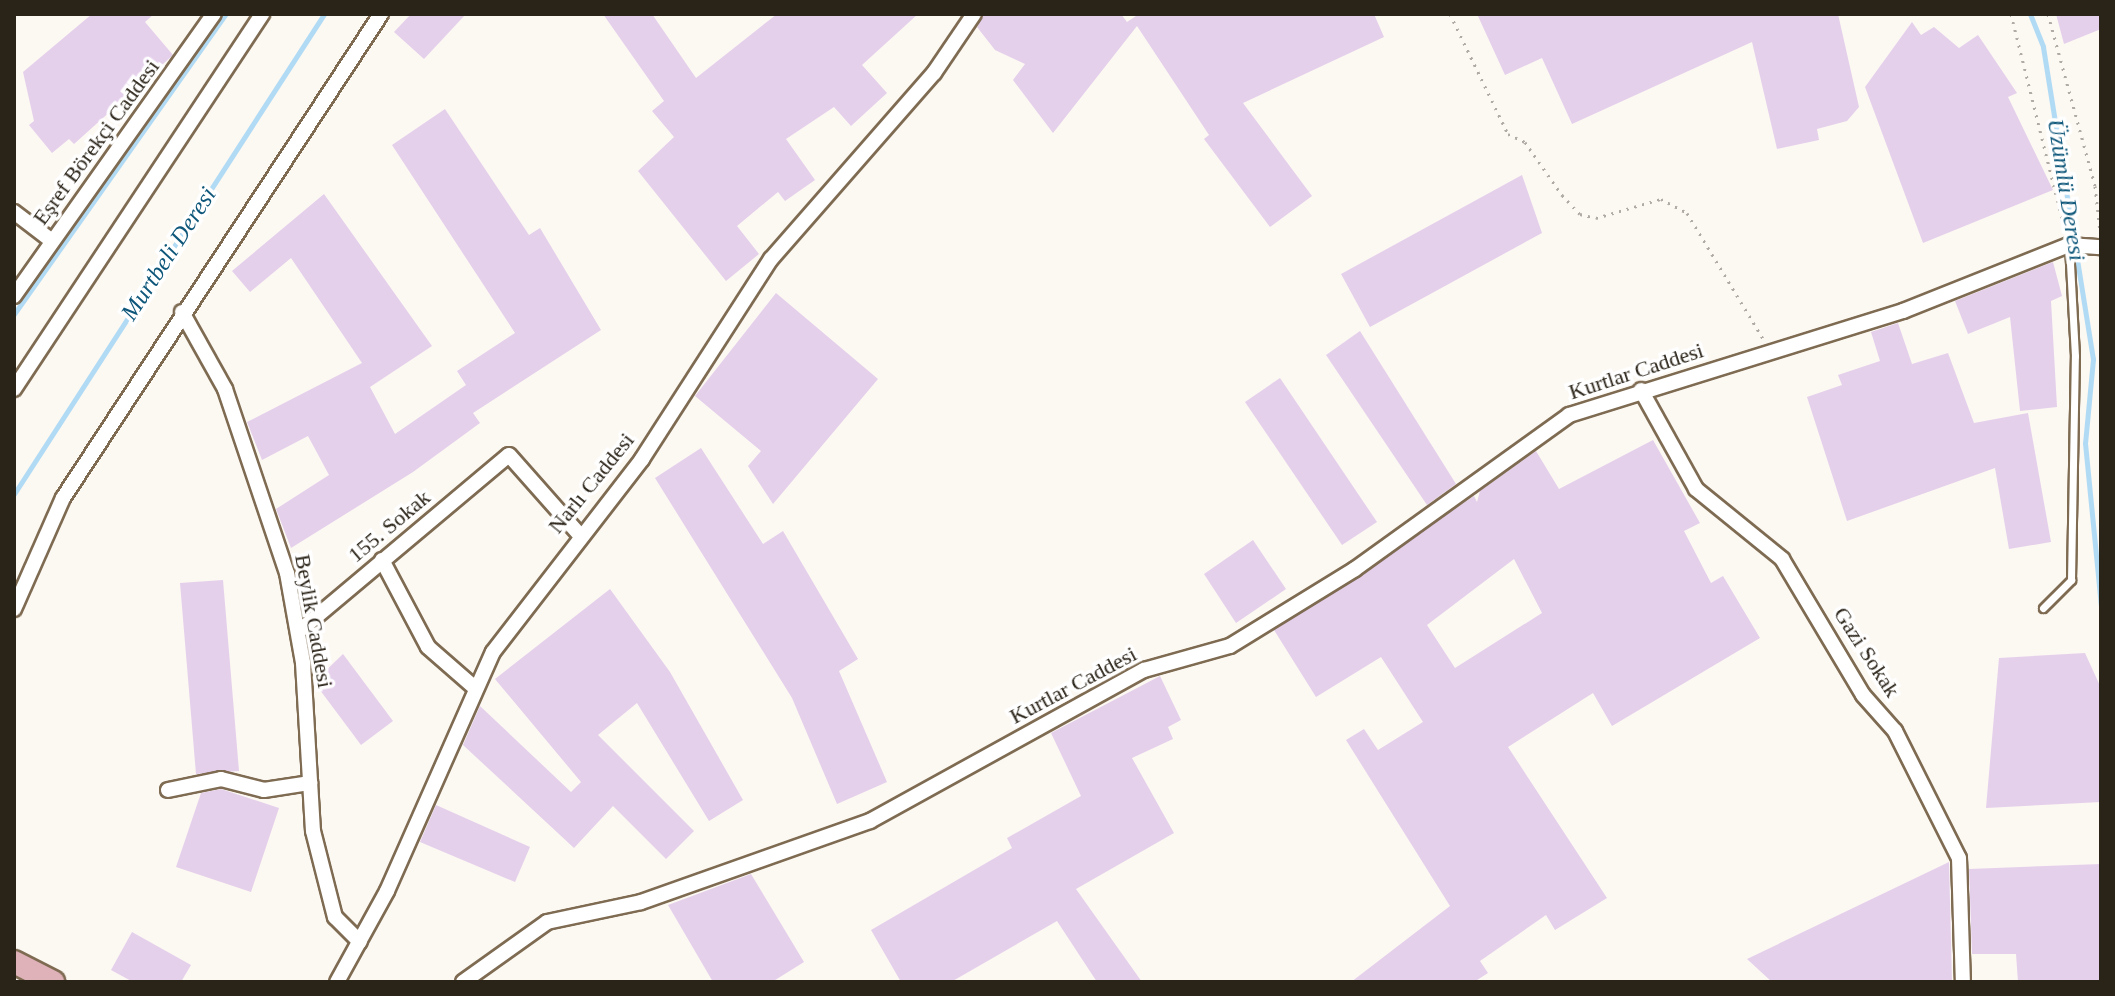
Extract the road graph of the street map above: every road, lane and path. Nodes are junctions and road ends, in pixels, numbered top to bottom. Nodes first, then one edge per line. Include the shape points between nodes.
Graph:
1 (214, 14) edge
2 (262, 14) edge
3 (381, 14) edge
4 (974, 14) edge
5 (1450, 14) edge
6 (2011, 14) edge
7 (2048, 14) edge
8 (14, 212) edge
9 (52, 241) junction
10 (2069, 245) junction
11 (2097, 245) edge
12 (14, 296) edge
13 (182, 312) junction
14 (1770, 351) junction
15 (14, 389) edge
16 (1641, 390) junction
17 (578, 533) junction
18 (382, 560) junction
19 (2043, 608) dead end
20 (14, 609) edge
21 (298, 632) junction
22 (475, 688) junction
23 (310, 783) junction
24 (168, 790) dead end
25 (360, 942) junction
26 (14, 962) edge
27 (14, 978) edge
28 (21, 982) edge
29 (53, 982) edge
30 (337, 982) edge
31 (463, 982) edge
32 (1963, 982) edge

1 - 9 street, Eşref Börekçi Caddesi
2 - 15 street
3 - 13 street
4 - 17 street, Narlı Caddesi via 934,73 771,259 642,459
5 - 14 path via 1508,134 1525,142 1580,214 1596,218 1661,199 1687,213
6 - 10 path
7 - 11 path via 2095,186
8 - 9 street
9 - 12 street, Eşref Börekçi Caddesi
10 - 11 street, Kurtlar Caddesi
10 - 14 street, Kurtlar Caddesi via 1903,311
10 - 19 lane via 2075,356 2071,580
13 - 20 street via 63,498
13 - 21 street, Beylik Caddesi via 225,389 287,573
14 - 16 street, Kurtlar Caddesi
16 - 31 street, Kurtlar Caddesi via 1569,415 1355,569 1230,646 1144,670 870,821 641,902 547,922
16 - 32 street, Gazi Sokak via 1696,489 1782,559 1863,695 1895,731 1959,858
17 - 18 street, 155. Sokak via 509,455
17 - 22 street, Narlı Caddesi
18 - 21 street, 155. Sokak
18 - 22 street via 428,647
21 - 23 street, Beylik Caddesi
22 - 25 street, Narlı Caddesi
23 - 24 street via 264,790 221,779
23 - 25 street, Beylik Caddesi via 313,831 335,917
25 - 30 street, Narlı Caddesi
26 - 29 main road
27 - 28 main road

